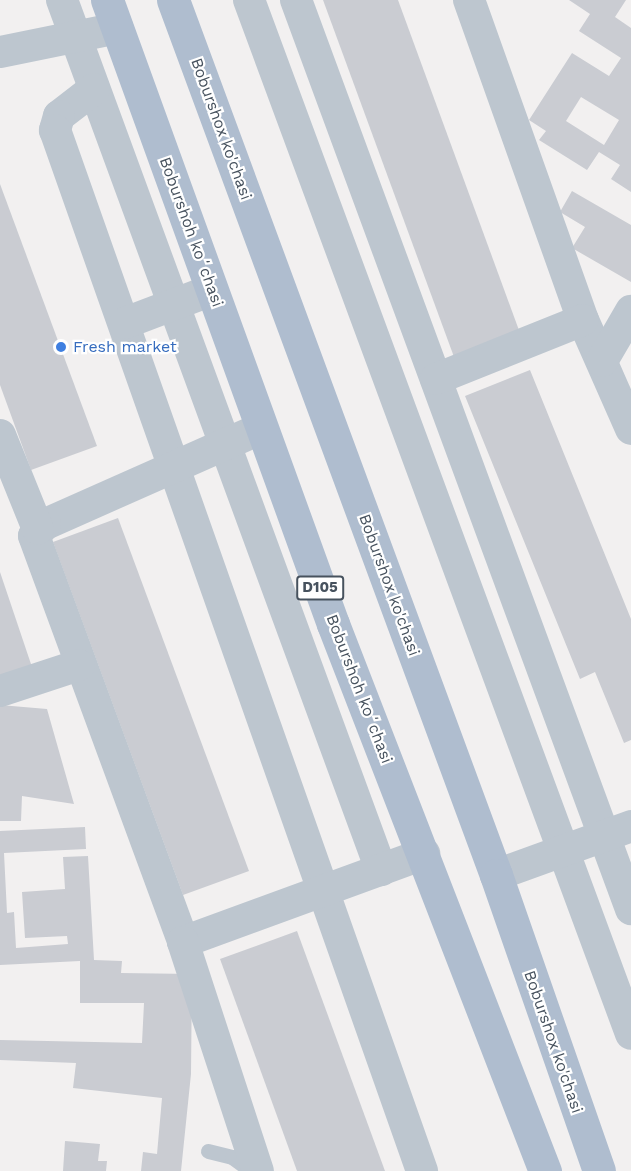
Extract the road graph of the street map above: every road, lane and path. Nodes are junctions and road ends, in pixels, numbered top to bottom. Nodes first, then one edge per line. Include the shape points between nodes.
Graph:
1 (62, 0) edge
2 (249, 0) edge
3 (296, 0) edge
4 (469, 0) edge
5 (176, 1) edge
6 (112, 14) edge
7 (75, 37) junction
8 (2, 47) edge
9 (94, 89) junction
10 (212, 290) junction
11 (173, 305) junction
12 (631, 311) edge
13 (583, 320) junction
14 (125, 323) junction
15 (602, 361) junction
16 (436, 379) junction
17 (262, 428) junction
18 (631, 429) edge
19 (0, 435) edge
20 (223, 443) junction
21 (176, 464) junction
22 (38, 530) junction
23 (79, 665) junction
24 (0, 691) edge
25 (617, 831) edge
26 (563, 851) junction
27 (424, 854) junction
28 (381, 870) junction
29 (496, 875) junction
30 (325, 890) junction
31 (631, 909) edge
32 (183, 942) junction
33 (631, 1034) edge
34 (208, 1151) dead end
35 (251, 1171) edge
36 (258, 1171) edge
37 (422, 1171) edge
38 (545, 1171) edge
39 (599, 1171) edge

1 - 7 street
2 - 26 street
3 - 16 street
4 - 13 street
5 - 29 main road, Boburshox ko'chasi
6 - 7 street
6 - 10 main road, Boburshoh koʻchasi / D105
7 - 8 street
7 - 9 street
9 - 11 street
9 - 14 street via 59,116 55,130
10 - 11 street
10 - 17 main road, Boburshoh koʻchasi / D105
11 - 14 street
11 - 20 street
12 - 15 street
13 - 15 street
13 - 16 street
14 - 21 street
15 - 18 street
16 - 25 street
17 - 20 street
17 - 27 main road, Boburshoh koʻchasi / D105
19 - 22 street
20 - 21 street
20 - 28 street
21 - 22 street
21 - 30 street
22 - 23 street via 33,544
23 - 24 street
23 - 32 street
25 - 26 street
25 - 31 street
26 - 29 street
26 - 33 street
27 - 28 street
27 - 38 main road, Boburshoh koʻchasi / D105
28 - 30 street
29 - 39 main road, Boburshox ko'chasi
30 - 32 street
30 - 37 street
32 - 36 street
34 - 35 lane via 232,1157

